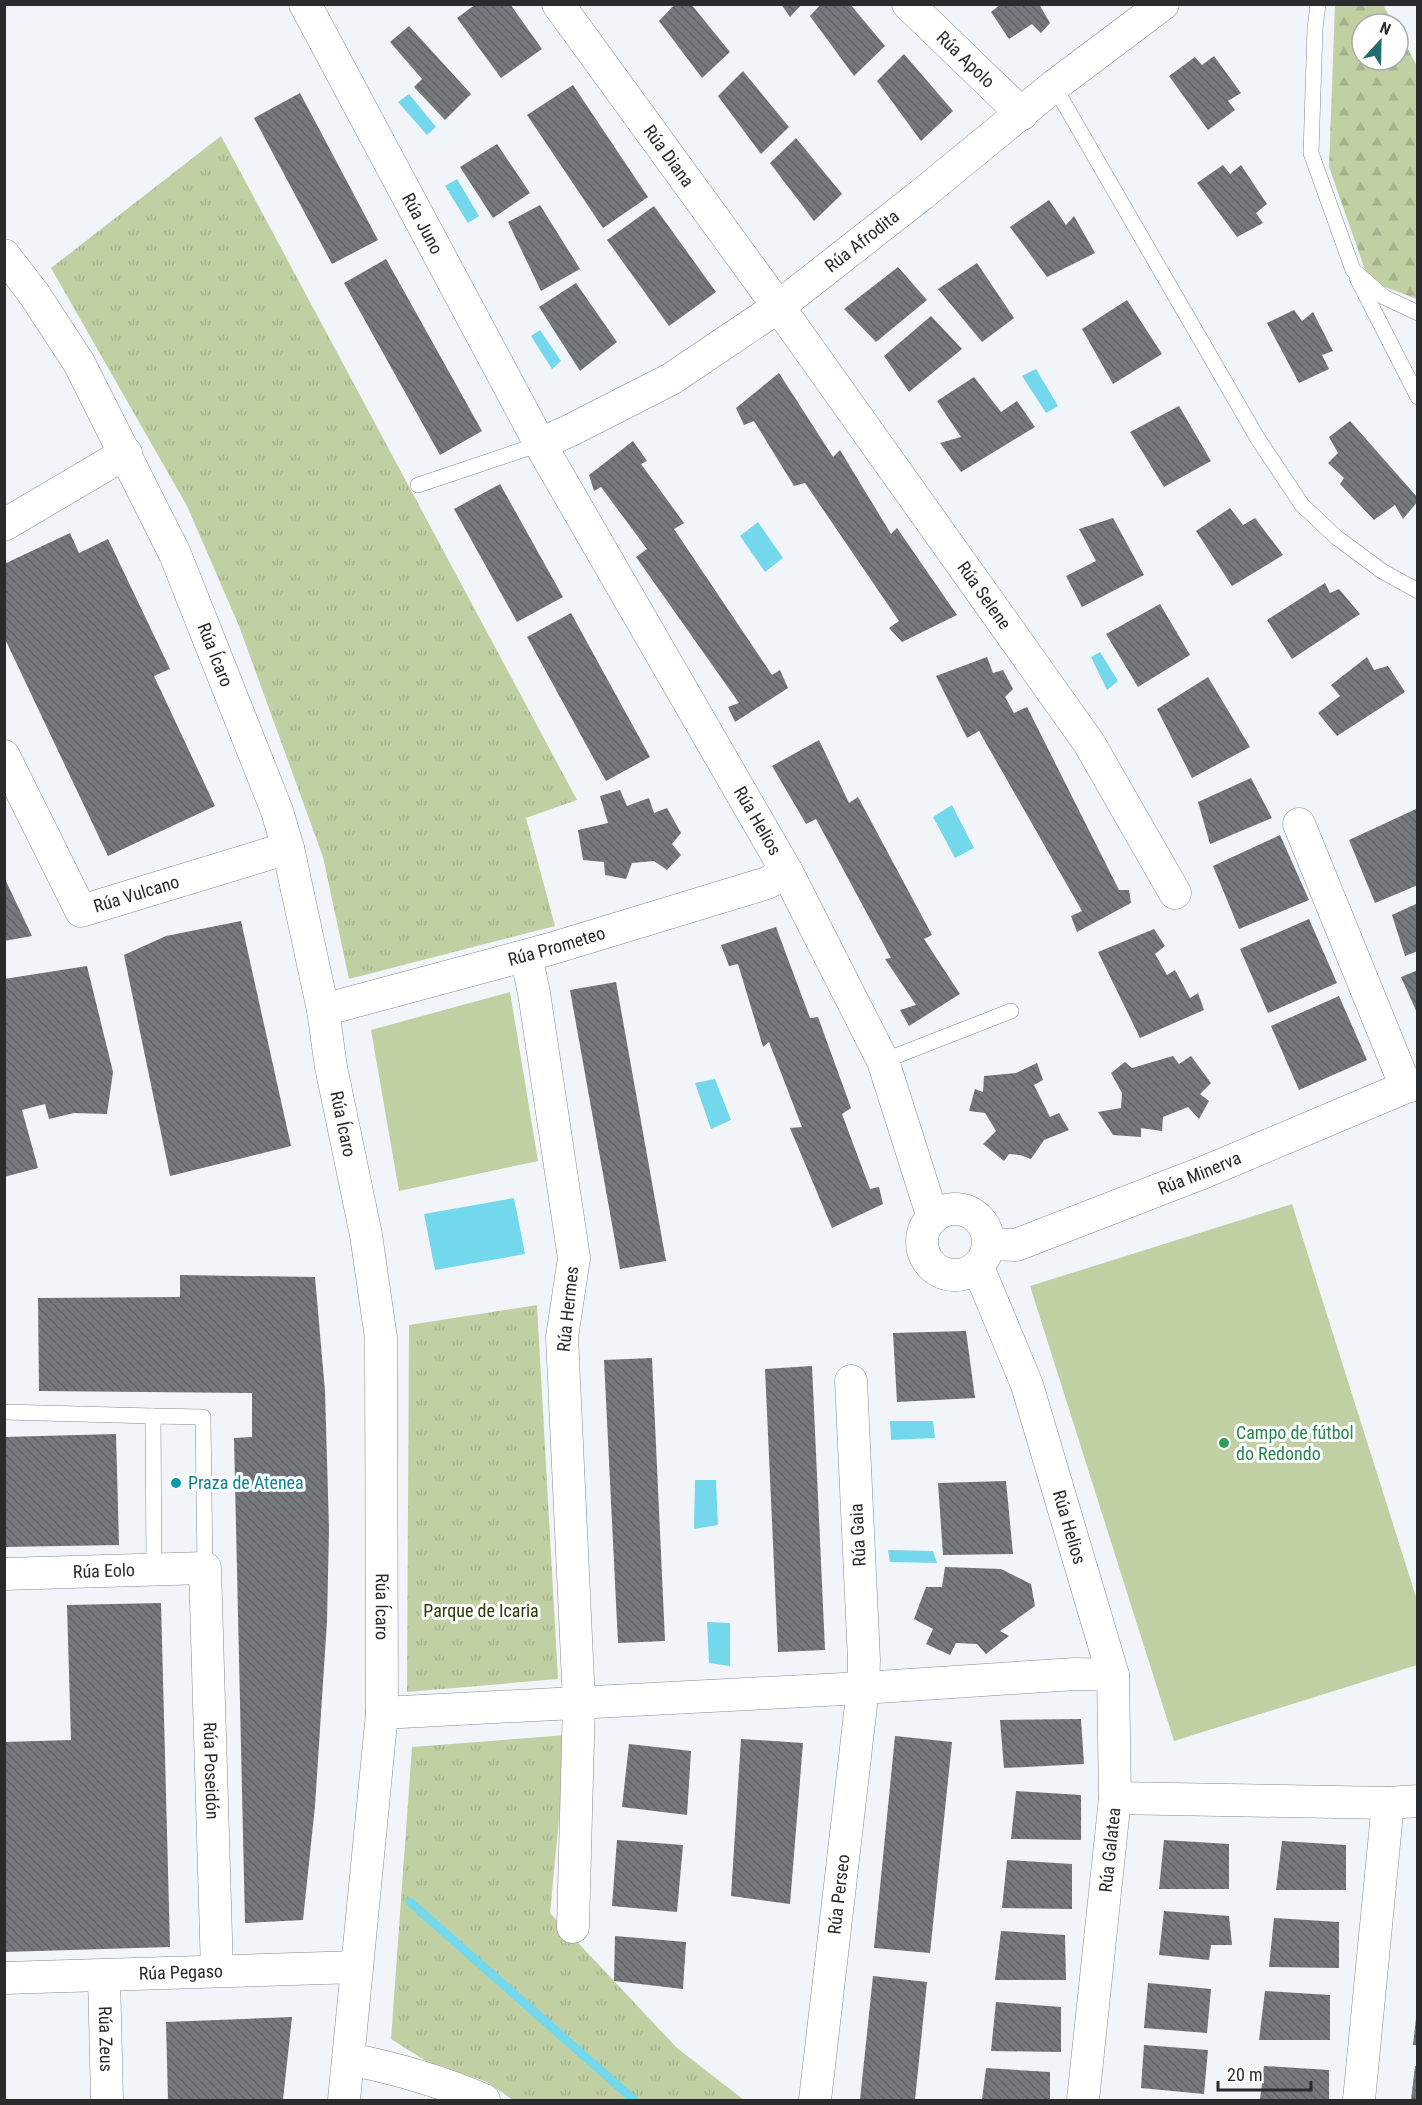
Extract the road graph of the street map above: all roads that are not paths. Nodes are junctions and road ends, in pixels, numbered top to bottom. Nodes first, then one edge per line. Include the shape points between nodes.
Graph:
1 (305, 4) edge
2 (558, 4) edge
3 (908, 4) edge
4 (1162, 4) edge
5 (1318, 4) edge
6 (1054, 86) junction
7 (1022, 114) junction
8 (4, 255) edge
9 (1353, 270) junction
10 (778, 307) junction
11 (1418, 313) edge
12 (1418, 397) edge
13 (540, 444) junction
14 (126, 453) junction
15 (418, 485) dead end
16 (4, 525) edge
17 (1418, 591) edge
18 (4, 756) edge
19 (1299, 824) dead end
20 (288, 848) junction
21 (787, 872) junction
22 (1175, 893) dead end
23 (526, 956) junction
24 (323, 1010) junction
25 (1011, 1011) dead end
26 (883, 1061) junction
27 (1412, 1086) edge
28 (933, 1218) junction
29 (984, 1255) junction
30 (851, 1381) dead end
31 (4, 1412) edge
32 (153, 1416) junction
33 (205, 1568) junction
34 (154, 1569) junction
35 (4, 1574) edge
36 (1113, 1675) junction
37 (863, 1688) junction
38 (579, 1701) junction
39 (382, 1713) junction
40 (1115, 1798) junction
41 (1403, 1802) edge
42 (573, 1927) dead end
43 (357, 1967) junction
44 (217, 1971) junction
45 (104, 1976) junction
46 (4, 1978) edge
47 (349, 2059) junction
48 (107, 2100) edge
49 (344, 2100) edge
50 (484, 2100) edge
51 (814, 2100) edge
52 (1083, 2100) edge
53 (1359, 2100) edge

1 - 13 street, Rúa Juno
2 - 10 street, Rúa Diana
3 - 7 street, Rúa Apolo
4 - 6 street, Rúa Afrodita
5 - 9 lane via 1311,153
6 - 7 street, Rúa Afrodita
6 - 17 lane via 1258,438 1302,505 1382,572
7 - 10 street, Rúa Afrodita
8 - 14 street, Rúa Ícaro via 79,363
9 - 11 lane via 1384,297
9 - 12 lane
10 - 13 street, Rúa Afrodita via 671,379
10 - 22 street, Rúa Selene via 1089,743
13 - 15 lane
13 - 21 street, Rúa Helios
14 - 16 street
14 - 20 street, Rúa Ícaro via 175,554
18 - 20 street, Rúa Vulcano via 81,911
19 - 27 street, Rúa Minerva
20 - 24 street, Rúa Ícaro
21 - 23 street, Rúa Prometeo via 767,883
21 - 26 street, Rúa Helios
23 - 24 street, Rúa Prometeo
23 - 38 street, Rúa Hermes via 574,1258 562,1337
24 - 39 street, Rúa Ícaro via 366,1235 381,1338
25 - 26 lane
26 - 28 street, Rúa Helios
27 - 29 street, Rúa Minerva via 1207,1172
28 - 29 street, Rúa Helios via 948,1210 970,1212 987,1233
28 - 29 street via 922,1238 923,1250 936,1270 963,1275
29 - 36 street, Rúa Helios
30 - 37 street, Rúa Gaia
31 - 32 lane
32 - 33 lane via 203,1417
32 - 34 lane
33 - 34 street, Rúa Eolo
33 - 44 street, Rúa Poseidón
34 - 35 street, Rúa Eolo
36 - 37 street
36 - 40 street, Rúa Helios
37 - 38 street
37 - 51 street, Rúa Perseo
38 - 39 street
38 - 42 street
39 - 43 street, Rúa Ícaro
40 - 41 street, Rúa Galatea
40 - 52 street, Rúa Galatea
41 - 53 street, Rúa Galatea
43 - 44 street, Rúa Pegaso
43 - 47 street, Rúa Ícaro
44 - 45 street, Rúa Pegaso
45 - 46 street, Rúa Pegaso
45 - 48 street, Rúa Zeus
47 - 49 street, Rúa Ícaro
47 - 50 street via 450,2086

